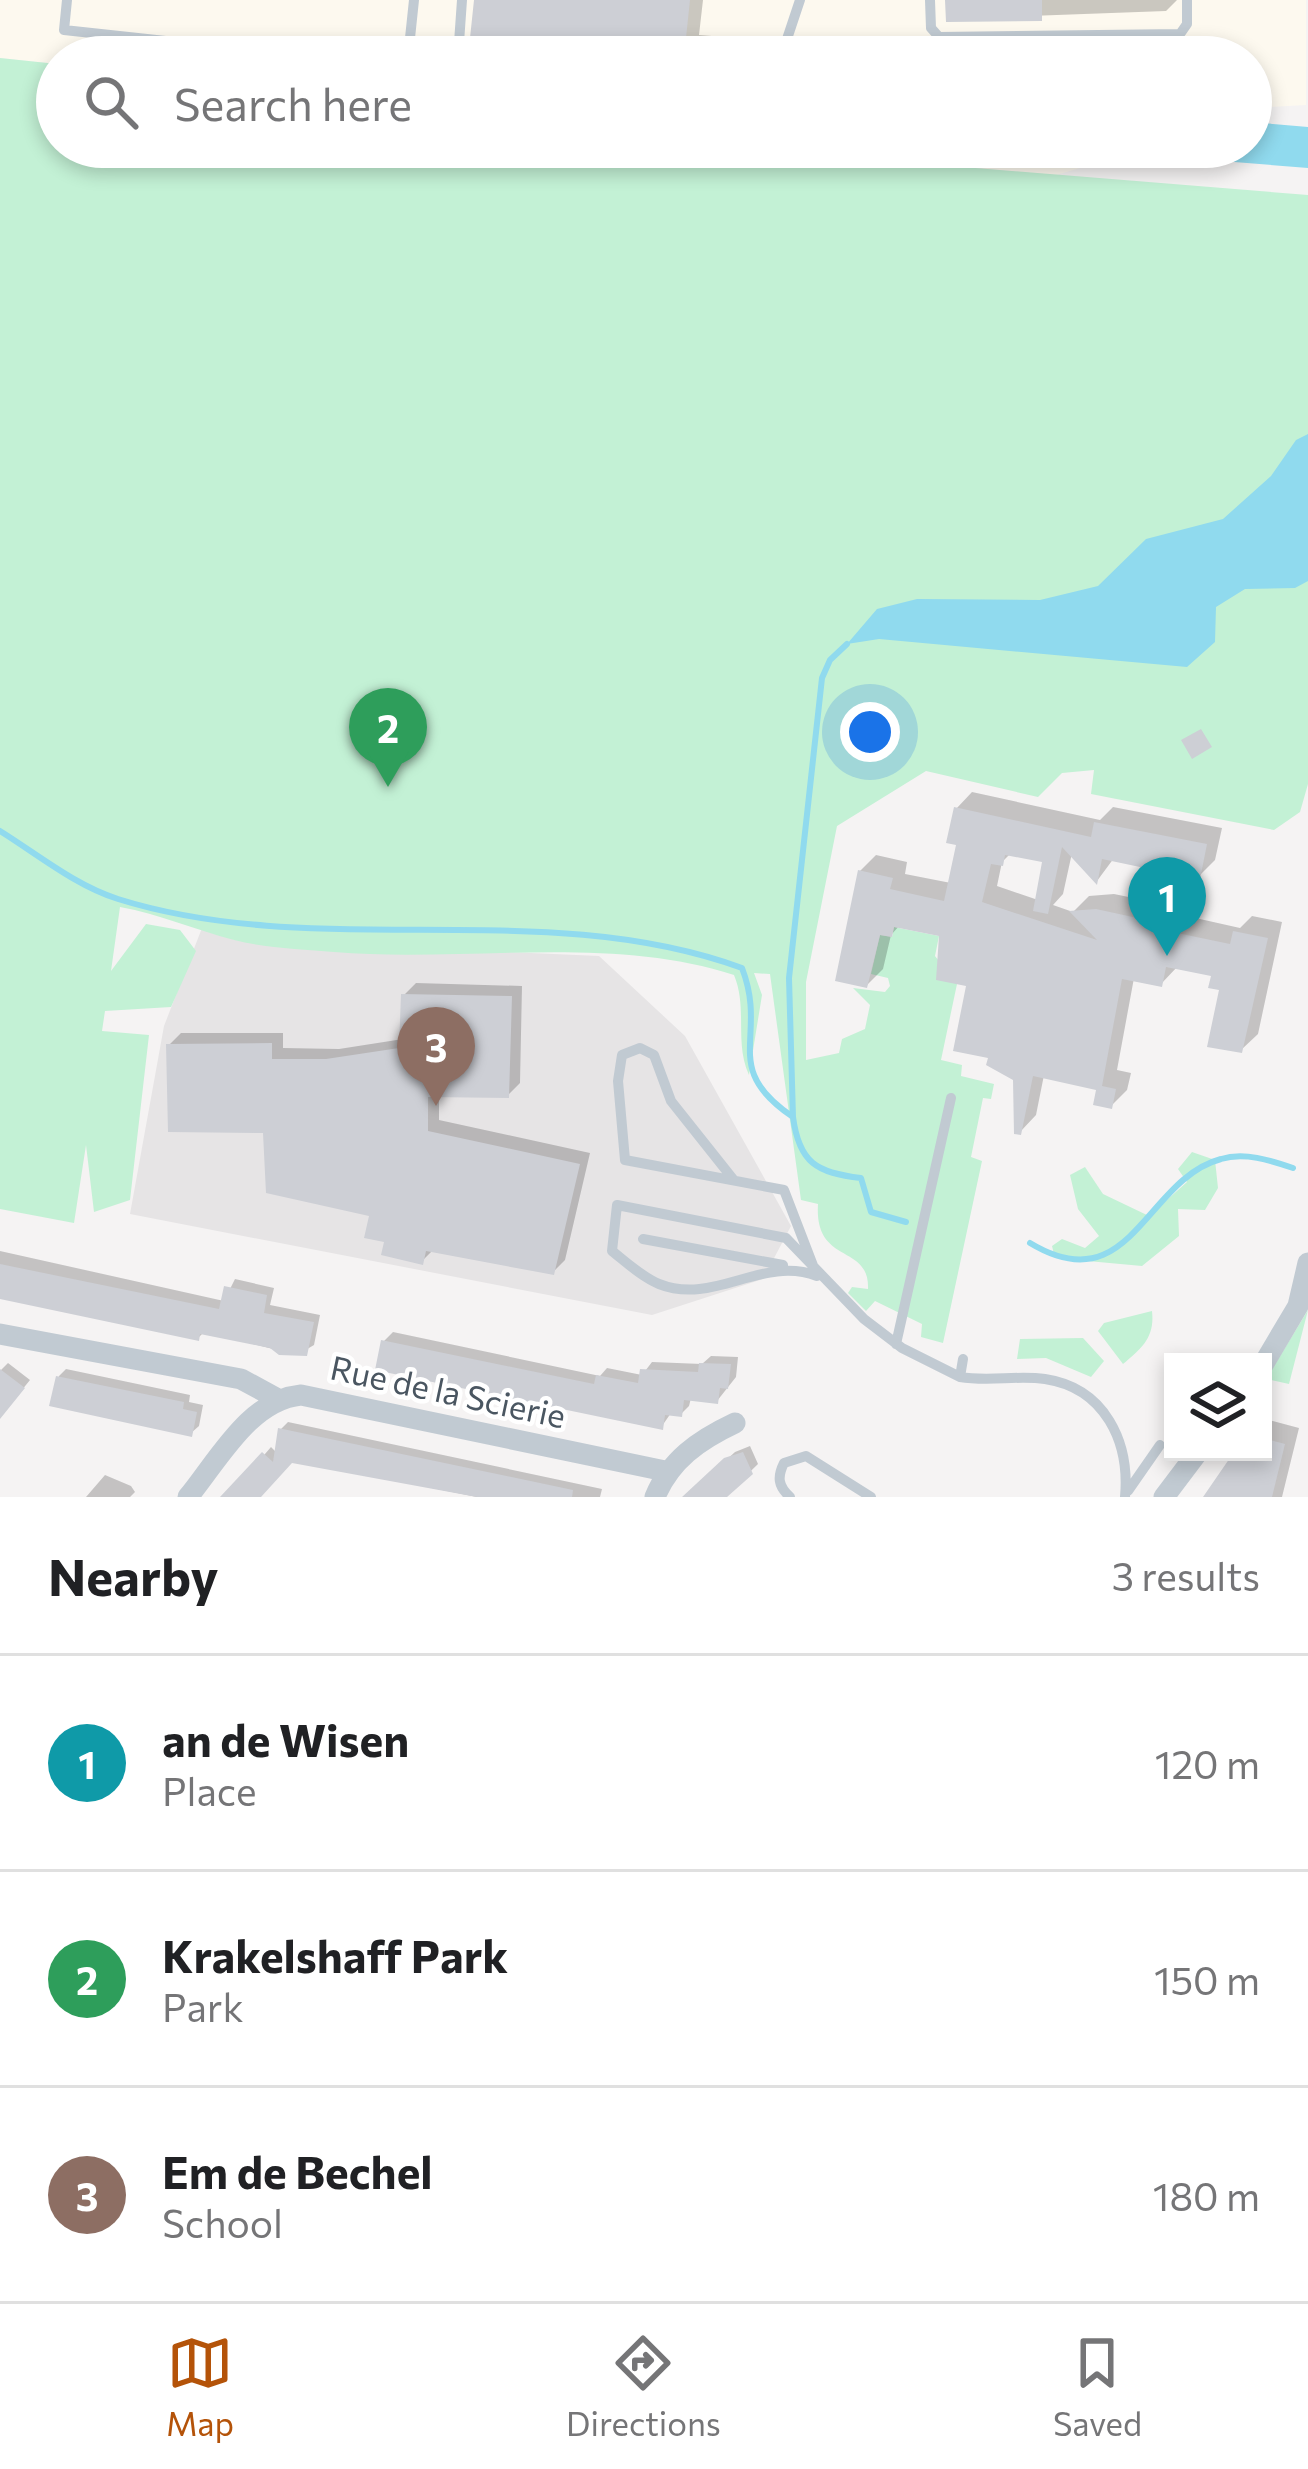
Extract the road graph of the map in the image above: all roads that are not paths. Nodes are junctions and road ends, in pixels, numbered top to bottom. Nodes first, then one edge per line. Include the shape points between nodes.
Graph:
1 (67, 0) edge
2 (414, 0) edge
3 (462, 0) edge
4 (800, 0) edge
5 (930, 0) edge
6 (1187, 0) edge
7 (120, 36) edge
8 (410, 36) edge
9 (459, 36) edge
10 (788, 36) edge
11 (938, 36) edge
12 (1034, 36) edge
13 (950, 1099) dead end
14 (733, 1179) junction
15 (643, 1239) dead end
16 (1308, 1263) edge
17 (793, 1267) junction
18 (817, 1276) junction
19 (0, 1334) edge
20 (896, 1344) junction
21 (1270, 1353) edge
22 (963, 1359) dead end
23 (960, 1377) junction
24 (276, 1398) junction
25 (735, 1423) dead end
26 (1160, 1445) dead end
27 (1191, 1461) edge
28 (665, 1471) junction
29 (1126, 1496) edge
30 (188, 1497) edge
31 (655, 1497) edge
32 (790, 1497) edge
33 (871, 1497) edge
34 (1164, 1497) edge

1 - 7 lane via 64,30
2 - 8 lane
3 - 9 lane
4 - 10 lane
5 - 11 lane
6 - 12 lane via 1180,34
13 - 20 lane
14 - 14 lane via 626,1160 622,1055 640,1048 654,1055 671,1101
14 - 18 lane via 784,1190
15 - 17 lane
16 - 21 street via 1298,1306
17 - 18 lane
17 - 18 lane via 711,1288 656,1283 612,1251 617,1205 785,1238
18 - 20 lane
19 - 24 street, Rue de la Scierie via 241,1379
20 - 23 lane
22 - 23 lane
23 - 29 lane via 1049,1380 1090,1397 1120,1436
24 - 28 street, Rue de la Scierie via 301,1396
24 - 30 street
25 - 28 street
26 - 29 lane
27 - 34 street
28 - 31 street
32 - 33 lane via 778,1474 784,1463 806,1456

